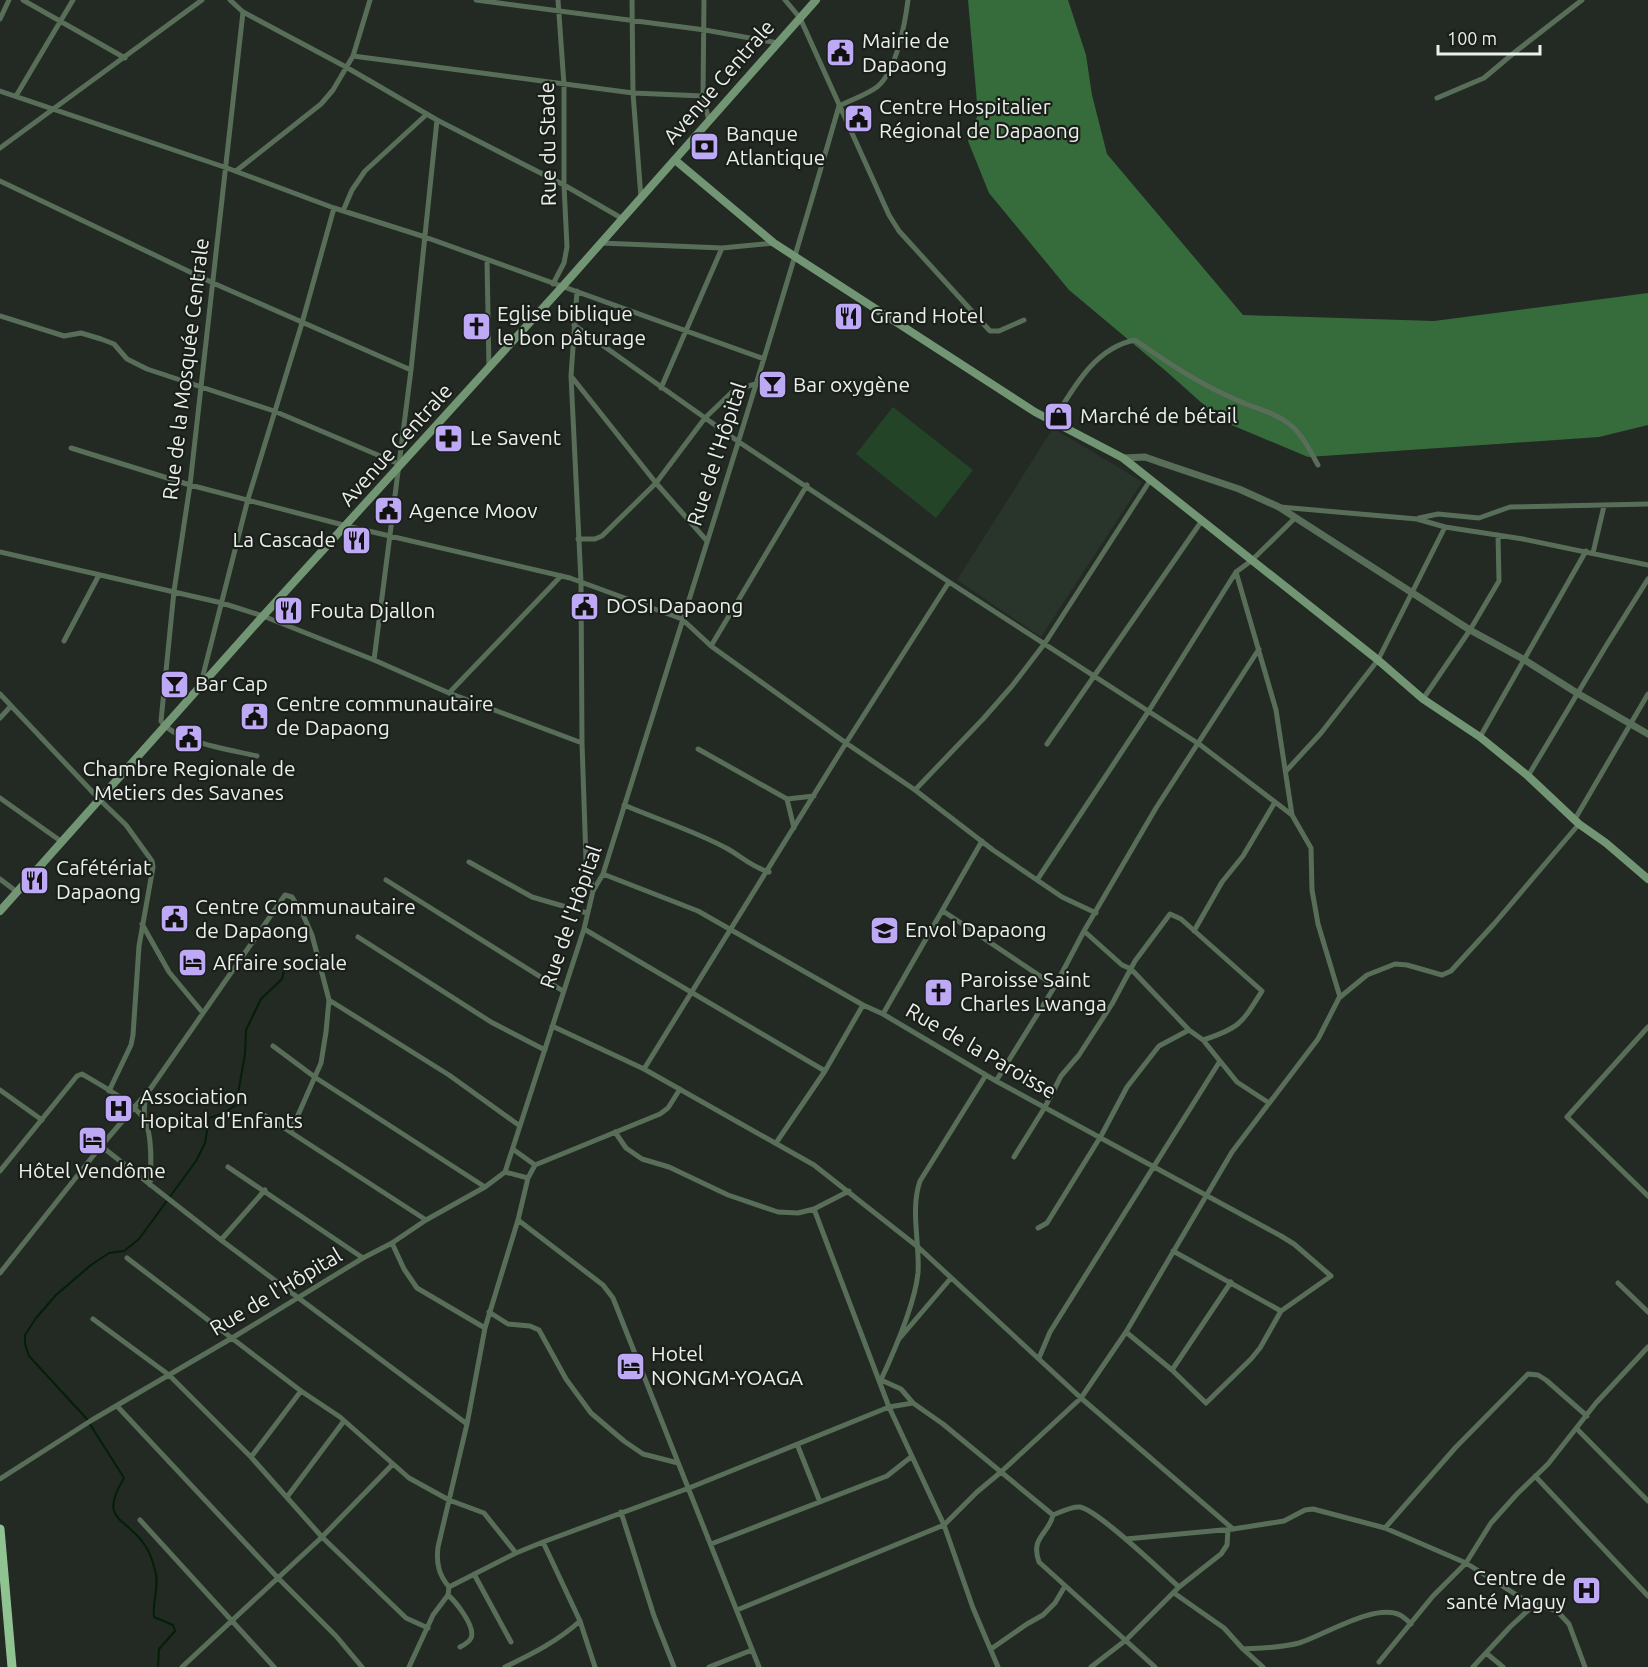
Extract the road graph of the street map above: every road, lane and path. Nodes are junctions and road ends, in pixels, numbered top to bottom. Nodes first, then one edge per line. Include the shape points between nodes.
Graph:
1 (9, 0) edge
2 (23, 0) edge
3 (74, 0) edge
4 (202, 0) edge
5 (230, 0) edge
6 (370, 0) edge
7 (476, 0) edge
8 (558, 0) edge
9 (632, 0) edge
10 (704, 0) edge
11 (785, 0) edge
12 (816, 0) edge
13 (908, 0) edge
14 (1582, 0) edge
15 (558, 11) junction
16 (243, 12) junction
17 (800, 18) junction
18 (0, 19) edge
19 (632, 20) junction
20 (61, 21) junction
21 (705, 30) junction
22 (778, 43) junction
23 (353, 56) junction
24 (125, 58) junction
25 (346, 67) junction
26 (564, 86) junction
27 (0, 91) edge
28 (633, 93) junction
29 (16, 96) junction
30 (704, 96) junction
31 (1437, 98) dead end
32 (839, 106) junction
33 (53, 110) junction
34 (427, 114) junction
35 (437, 120) junction
36 (710, 121) junction
37 (0, 148) edge
38 (675, 160) junction
39 (227, 168) junction
40 (236, 171) junction
41 (0, 181) edge
42 (564, 185) junction
43 (641, 198) junction
44 (334, 208) junction
45 (343, 211) junction
46 (622, 219) junction
47 (425, 237) junction
48 (601, 243) junction
49 (774, 243) junction
50 (722, 248) junction
51 (796, 256) junction
52 (487, 260) junction
53 (213, 283) junction
54 (553, 284) junction
55 (562, 287) junction
56 (577, 291) junction
57 (0, 316) edge
58 (1024, 320) dead end
59 (302, 323) junction
60 (574, 325) junction
61 (686, 330) junction
62 (764, 359) junction
63 (489, 369) junction
64 (411, 370) junction
65 (571, 376) junction
66 (757, 383) junction
67 (200, 388) junction
68 (661, 388) junction
69 (274, 411) junction
70 (705, 418) junction
71 (1053, 421) junction
72 (739, 442) junction
73 (71, 448) dead end
74 (1123, 458) junction
75 (1318, 465) dead end
76 (399, 466) junction
77 (1151, 479) junction
78 (656, 483) junction
79 (190, 485) junction
80 (807, 485) junction
81 (248, 499) junction
82 (1648, 504) edge
83 (1604, 506) junction
84 (1279, 507) junction
85 (1295, 518) junction
86 (1417, 519) junction
87 (1201, 522) junction
88 (347, 526) junction
89 (1445, 527) junction
90 (1498, 535) junction
91 (390, 536) junction
92 (578, 539) junction
93 (707, 541) junction
94 (1586, 551) junction
95 (0, 552) edge
96 (1593, 553) junction
97 (1251, 561) junction
98 (1648, 565) edge
99 (1236, 572) junction
100 (99, 574) junction
101 (561, 576) junction
102 (1648, 579) edge
103 (581, 582) junction
104 (949, 582) junction
105 (174, 591) junction
106 (1411, 591) junction
107 (222, 603) junction
108 (263, 616) junction
109 (682, 619) junction
110 (1470, 630) junction
111 (64, 641) dead end
112 (1045, 643) junction
113 (711, 646) junction
114 (1259, 649) junction
115 (1523, 659) junction
116 (374, 660) junction
117 (1378, 660) junction
118 (1094, 676) junction
119 (200, 689) junction
120 (449, 693) junction
121 (1577, 693) junction
122 (0, 694) edge
123 (1648, 694) edge
124 (1424, 699) junction
125 (11, 706) junction
126 (1148, 712) junction
127 (0, 718) edge
128 (1630, 724) junction
129 (165, 727) junction
130 (1648, 734) edge
131 (1480, 737) junction
132 (582, 743) junction
133 (846, 743) junction
134 (1047, 744) dead end
135 (1199, 744) junction
136 (698, 749) dead end
137 (257, 756) dead end
138 (1287, 770) junction
139 (1528, 776) junction
140 (915, 790) junction
141 (814, 796) junction
142 (0, 798) edge
143 (787, 799) junction
144 (100, 800) junction
145 (1275, 802) junction
146 (624, 806) junction
147 (1292, 815) junction
148 (1577, 821) junction
149 (794, 828) junction
150 (982, 841) junction
151 (62, 842) junction
152 (469, 862) dead end
153 (768, 872) junction
154 (603, 874) junction
155 (0, 879) edge
156 (1648, 879) edge
157 (386, 880) dead end
158 (1037, 880) junction
159 (593, 891) junction
160 (17, 892) junction
161 (0, 911) edge
162 (943, 911) junction
163 (587, 913) junction
164 (1096, 913) junction
165 (142, 924) junction
166 (584, 929) junction
167 (732, 929) junction
168 (1084, 931) junction
169 (1194, 931) junction
170 (358, 937) dead end
171 (1131, 969) junction
172 (1055, 986) junction
173 (563, 991) junction
174 (692, 992) junction
175 (1340, 996) junction
176 (328, 1000) junction
177 (863, 1005) junction
178 (203, 1013) junction
179 (883, 1014) junction
180 (552, 1026) junction
181 (1648, 1027) edge
182 (1189, 1030) junction
183 (1203, 1040) junction
184 (273, 1046) dead end
185 (545, 1050) junction
186 (1220, 1061) junction
187 (644, 1069) junction
188 (825, 1071) junction
189 (986, 1075) junction
190 (316, 1078) junction
191 (996, 1081) junction
192 (680, 1089) junction
193 (0, 1090) edge
194 (109, 1090) junction
195 (146, 1094) junction
196 (1269, 1103) junction
197 (1045, 1107) junction
198 (132, 1108) junction
199 (261, 1113) dead end
200 (42, 1120) junction
201 (144, 1120) junction
202 (520, 1126) junction
203 (291, 1131) junction
204 (615, 1132) junction
205 (1101, 1136) junction
206 (776, 1143) junction
207 (101, 1146) junction
208 (513, 1150) junction
209 (1014, 1157) dead end
210 (535, 1165) junction
211 (228, 1167) dead end
212 (1155, 1167) junction
213 (0, 1171) edge
214 (505, 1172) junction
215 (528, 1178) junction
216 (150, 1185) junction
217 (485, 1187) junction
218 (265, 1190) junction
219 (849, 1191) junction
220 (1206, 1196) junction
221 (1648, 1196) edge
222 (814, 1209) junction
223 (426, 1220) junction
224 (518, 1220) junction
225 (1038, 1228) dead end
226 (221, 1240) junction
227 (392, 1243) junction
228 (918, 1246) junction
229 (1173, 1251) junction
230 (127, 1258) dead end
231 (363, 1258) junction
232 (0, 1273) edge
233 (951, 1278) junction
234 (1231, 1282) junction
235 (1618, 1282) dead end
236 (298, 1298) junction
237 (1281, 1311) junction
238 (489, 1312) junction
239 (1648, 1312) edge
240 (93, 1319) dead end
241 (485, 1328) junction
242 (1126, 1332) junction
243 (232, 1338) junction
244 (897, 1341) junction
245 (1648, 1347) edge
246 (1039, 1358) junction
247 (1172, 1370) junction
248 (169, 1375) junction
249 (881, 1381) junction
250 (301, 1391) junction
251 (1081, 1398) junction
252 (913, 1403) junction
253 (117, 1406) junction
254 (889, 1407) junction
255 (1587, 1416) junction
256 (344, 1421) junction
257 (467, 1424) junction
258 (1577, 1429) junction
259 (797, 1444) junction
260 (251, 1457) junction
261 (911, 1457) junction
262 (678, 1463) junction
263 (392, 1465) junction
264 (1001, 1473) junction
265 (1535, 1476) junction
266 (0, 1479) edge
267 (689, 1488) junction
268 (287, 1497) junction
269 (449, 1500) junction
270 (1648, 1501) edge
271 (820, 1502) junction
272 (621, 1512) junction
273 (1053, 1515) junction
274 (140, 1521) dead end
275 (944, 1525) junction
276 (1385, 1528) junction
277 (0, 1529) edge
278 (1231, 1529) junction
279 (322, 1537) junction
280 (1126, 1539) junction
281 (543, 1542) junction
282 (711, 1544) junction
283 (516, 1553) junction
284 (1466, 1563) junction
285 (474, 1574) junction
286 (278, 1578) junction
287 (1065, 1586) junction
288 (449, 1587) junction
289 (1179, 1587) junction
290 (1174, 1593) junction
291 (448, 1594) junction
292 (1648, 1596) edge
293 (1536, 1604) junction
294 (737, 1610) junction
295 (232, 1621) junction
296 (580, 1621) junction
297 (1411, 1624) junction
298 (428, 1628) junction
299 (1126, 1640) junction
300 (511, 1642) dead end
301 (460, 1647) dead end
302 (991, 1649) junction
303 (1244, 1649) junction
304 (752, 1650) junction
305 (1486, 1653) junction
306 (187, 1661) junction
307 (1379, 1662) dead end
308 (12, 1667) edge
309 (182, 1667) edge
310 (192, 1667) edge
311 (274, 1667) edge
312 (362, 1667) edge
313 (409, 1667) edge
314 (505, 1667) edge
315 (595, 1667) edge
316 (675, 1667) edge
317 (709, 1667) edge
318 (759, 1667) edge
319 (998, 1667) edge
320 (1091, 1667) edge
321 (1155, 1667) edge
322 (1263, 1667) edge
323 (1473, 1667) edge
324 (1503, 1667) edge
325 (1585, 1667) edge

1 - 18 street
2 - 20 street
3 - 20 street
4 - 24 street
5 - 16 street
6 - 23 street
7 - 15 street
8 - 15 street, Rue du Stade
9 - 19 street
10 - 21 street
11 - 17 street
12 - 17 main road, Avenue Centrale
13 - 32 street via 888,74 874,89
14 - 31 street via 1484,78
15 - 19 street
15 - 26 street, Rue du Stade
16 - 25 street
16 - 39 street, Rue de la Mosquée Centrale
17 - 22 main road, Avenue Centrale
17 - 32 street
19 - 21 street
19 - 28 street
20 - 24 street
20 - 29 street
21 - 22 street
21 - 30 street
22 - 36 main road, Avenue Centrale
23 - 25 street
23 - 26 street
24 - 33 street
25 - 34 street
25 - 40 street via 321,104
26 - 28 street
26 - 42 street, Rue du Stade
27 - 29 street
28 - 30 street
28 - 43 street
29 - 33 street
30 - 36 street
32 - 51 street, Rue de l'Hôpital
32 - 58 street via 899,231 990,331
33 - 37 street
33 - 39 street
34 - 35 street
34 - 45 street via 366,171
35 - 42 street
35 - 47 street
36 - 38 main road, Avenue Centrale
38 - 43 main road, Avenue Centrale
38 - 49 main road
39 - 40 street
39 - 53 street, Rue de la Mosquée Centrale
40 - 44 street
41 - 53 street
42 - 46 street
42 - 54 street, Rue du Stade via 567,248
43 - 46 main road, Avenue Centrale
44 - 45 street
44 - 59 street
45 - 47 street
46 - 48 main road, Avenue Centrale
47 - 52 street
47 - 64 street
48 - 50 street
48 - 55 main road, Avenue Centrale
49 - 50 street
49 - 51 main road
50 - 61 street
51 - 62 street, Rue de l'Hôpital
51 - 71 main road
52 - 54 street
52 - 63 street
53 - 59 street
53 - 67 street, Rue de la Mosquée Centrale
54 - 55 street
55 - 56 street
55 - 63 main road, Avenue Centrale
56 - 60 street
56 - 61 street
57 - 67 street via 63,336 81,333 101,339 115,345 135,363
59 - 64 street
59 - 69 street
60 - 65 street
60 - 68 street
61 - 62 street
61 - 68 street
62 - 66 street, Rue de l'Hôpital
63 - 76 main road, Avenue Centrale
64 - 76 street
65 - 78 street
65 - 92 street
66 - 70 street via 732,392
66 - 72 street, Rue de l'Hôpital
67 - 69 street
67 - 79 street, Rue de la Mosquée Centrale
68 - 70 street
69 - 76 street
69 - 81 street
70 - 72 street
70 - 78 street
71 - 74 main road
71 - 75 street via 1089,367 1121,343 1135,340 1183,374 1287,422 1304,439
72 - 80 street
72 - 93 street, Rue de l'Hôpital
73 - 79 street
74 - 77 main road
74 - 84 street via 1145,457
76 - 88 main road, Avenue Centrale
76 - 91 street
77 - 87 main road
77 - 112 street
78 - 92 street via 602,536
78 - 93 street
79 - 81 street
79 - 105 street, Rue de la Mosquée Centrale
80 - 104 street
80 - 113 street
81 - 88 street
81 - 107 street
82 - 83 street
83 - 86 street via 1510,507 1479,518 1438,514
83 - 96 street
84 - 85 street
84 - 86 street
85 - 97 street
85 - 106 street
86 - 89 street
87 - 97 main road
87 - 118 street
88 - 91 street
88 - 108 main road, Avenue Centrale
89 - 90 street
89 - 106 street
90 - 94 street
90 - 110 street via 1499,581
91 - 101 street
91 - 116 street
92 - 103 street
93 - 109 street, Rue de l'Hôpital
94 - 96 street
94 - 115 street
95 - 100 street
96 - 98 street
97 - 99 street
97 - 117 main road
99 - 114 street
99 - 126 street
100 - 105 street
100 - 111 street
101 - 103 street
101 - 120 street
102 - 121 street
103 - 109 street
103 - 132 street
104 - 112 street
104 - 133 street
105 - 107 street
105 - 129 street, Rue de la Mosquée Centrale via 161,722
106 - 110 street
106 - 117 street
107 - 108 street
107 - 119 street
108 - 116 street
108 - 119 main road, Avenue Centrale
109 - 113 street
109 - 146 street, Rue de l'Hôpital
110 - 115 street
110 - 124 street
112 - 118 street
112 - 140 street via 983,719
113 - 133 street
114 - 135 street
114 - 138 street
115 - 121 street
115 - 131 street
116 - 120 street
117 - 124 main road
117 - 138 street
118 - 126 street
118 - 134 street
119 - 129 main road, Avenue Centrale
120 - 132 street
121 - 128 street
121 - 139 street
122 - 125 street
123 - 128 street
124 - 131 main road
125 - 127 street
125 - 144 street
126 - 135 street
126 - 158 street
128 - 130 street
128 - 148 street
129 - 137 street via 190,739
129 - 144 main road, Avenue Centrale
131 - 139 main road
132 - 159 street via 586,860
133 - 140 street
133 - 141 street
135 - 145 street
135 - 164 street via 1156,808
136 - 143 street
138 - 147 street
139 - 148 main road
140 - 150 street
141 - 143 street
141 - 149 street
142 - 151 street
143 - 149 street
144 - 151 main road, Avenue Centrale
144 - 165 street via 126,825 152,861
145 - 147 street
145 - 169 street
146 - 153 street via 728,849 755,868
146 - 154 street, Rue de l'Hôpital
147 - 175 street via 1311,848 1317,917
148 - 156 main road
148 - 175 street via 1451,972 1442,975 1395,964 1367,975
149 - 153 street
150 - 158 street
150 - 162 street
151 - 160 main road, Avenue Centrale
152 - 163 street via 532,897
153 - 167 street
154 - 159 street, Rue de l'Hôpital
154 - 167 street, Rue de la Paroisse via 693,908
155 - 160 street
157 - 173 street
158 - 164 street
159 - 163 street, Rue de l'Hôpital
160 - 161 main road, Avenue Centrale
162 - 172 street
162 - 179 street
163 - 166 street, Rue de l'Hôpital
164 - 168 street
165 - 178 street via 169,972
165 - 194 street via 133,1035
166 - 173 street, Rue de l'Hôpital
166 - 174 street
167 - 174 street
167 - 177 street, Rue de la Paroisse
168 - 171 street
168 - 172 street
169 - 171 street via 1181,918 1170,914
169 - 183 street via 1262,991 1237,1026
170 - 185 street via 491,1022
171 - 182 street
171 - 197 street
172 - 191 street
173 - 180 street, Rue de l'Hôpital
174 - 187 street
174 - 188 street
175 - 196 street via 1318,1038
176 - 178 street via 312,935 292,897 285,895
176 - 190 street via 323,1054
176 - 202 street via 449,1075
177 - 179 street, Rue de la Paroisse
177 - 188 street
178 - 195 street
179 - 189 street, Rue de la Paroisse
180 - 185 street, Rue de l'Hôpital
180 - 187 street
181 - 221 street via 1567,1117
182 - 183 street
182 - 205 street via 1159,1046 1127,1087
183 - 186 street
184 - 190 street
185 - 202 street, Rue de l'Hôpital
186 - 196 street via 1237,1082
186 - 212 street
187 - 192 street
188 - 206 street
189 - 191 street, Rue de la Paroisse
189 - 228 street via 920,1181 915,1202
190 - 203 street
190 - 217 street
191 - 197 street, Rue de la Paroisse
192 - 204 street via 660,1114
192 - 206 street
193 - 200 street
194 - 198 street
194 - 200 street via 79,1075
195 - 198 street
195 - 201 street
196 - 220 street via 1232,1152
197 - 205 street, Rue de la Paroisse
197 - 209 street
198 - 201 street
198 - 207 street
199 - 203 street
200 - 213 street
201 - 216 street via 150,1146
202 - 208 street, Rue de l'Hôpital
203 - 223 street
204 - 210 street
204 - 222 street via 626,1148 642,1159 669,1167 728,1195 788,1214
205 - 212 street, Rue de la Paroisse
205 - 225 street via 1047,1223
206 - 219 street
207 - 216 street
207 - 232 street
208 - 210 street
208 - 214 street, Rue de l'Hôpital
210 - 215 street
211 - 218 street
212 - 220 street, Rue de la Paroisse
212 - 246 street via 1050,1332
214 - 215 street
214 - 217 street, Rue de l'Hôpital
215 - 224 street
216 - 226 street
217 - 223 street, Rue de l'Hôpital
218 - 226 street
218 - 231 street
219 - 222 street
219 - 228 street
220 - 229 street
220 - 237 street, Rue de la Paroisse via 1294,1244 1331,1276
222 - 249 street
223 - 227 street, Rue de l'Hôpital
224 - 238 street
224 - 262 street via 611,1293
226 - 236 street
227 - 231 street, Rue de l'Hôpital
227 - 241 street via 417,1288
228 - 233 street
228 - 244 street via 917,1276
229 - 234 street
229 - 242 street
230 - 243 street
231 - 236 street, Rue de l'Hôpital
233 - 244 street
233 - 246 street
234 - 237 street
234 - 247 street
235 - 239 street
236 - 243 street, Rue de l'Hôpital
236 - 257 street
237 - 247 street via 1260,1348 1206,1403
238 - 241 street
238 - 262 street via 508,1324 539,1330 566,1379 591,1413 643,1454
240 - 248 street
241 - 257 street
242 - 247 street
242 - 251 street
243 - 248 street, Rue de l'Hôpital
243 - 250 street
244 - 249 street
245 - 255 street
246 - 251 street
248 - 253 street, Rue de l'Hôpital
248 - 260 street
249 - 252 street via 901,1389
249 - 254 street
250 - 256 street
250 - 260 street
251 - 264 street
251 - 278 street
252 - 254 street
252 - 264 street
253 - 266 street, Rue de l'Hôpital
253 - 286 street
254 - 259 street
254 - 261 street
255 - 258 street
255 - 276 street via 1546,1380 1528,1374 1456,1447
256 - 263 street
256 - 268 street
257 - 269 street
258 - 265 street
258 - 270 street
259 - 267 street
259 - 271 street
260 - 268 street
261 - 271 street via 887,1476
261 - 275 street
262 - 267 street
263 - 269 street
263 - 279 street
264 - 273 street
264 - 275 street
265 - 284 street via 1491,1523
265 - 292 street
267 - 272 street
267 - 282 street
268 - 279 street
269 - 283 street via 484,1513
269 - 288 street via 437,1560 441,1577
271 - 282 street
272 - 281 street
272 - 316 street via 654,1616
273 - 280 street via 1082,1508
273 - 287 street via 1051,1524 1038,1539 1037,1555
274 - 295 street
275 - 294 street
275 - 302 street
276 - 278 street via 1313,1509 1284,1521
276 - 284 street
277 - 308 highway
278 - 280 street
278 - 289 street via 1221,1554
279 - 286 street
279 - 298 street via 406,1618
280 - 289 street
281 - 283 street
281 - 296 street
282 - 294 street
283 - 285 street
284 - 293 street
284 - 297 street
285 - 288 street
285 - 300 street
286 - 295 street
286 - 312 street
287 - 299 street
287 - 302 street via 1043,1615
288 - 291 street
289 - 290 street
290 - 299 street
290 - 303 street via 1224,1628
291 - 298 street
291 - 301 street via 472,1631 472,1637
293 - 305 street
293 - 325 street via 1564,1617
294 - 304 street
295 - 306 street
295 - 311 street
296 - 314 street via 565,1635
296 - 315 street
297 - 303 street via 1400,1615 1374,1613 1282,1647
297 - 307 street
298 - 313 street
299 - 320 street
299 - 321 street
302 - 319 street
303 - 322 street
304 - 317 street
304 - 318 street
305 - 323 street
305 - 324 street
306 - 309 street
306 - 310 street

